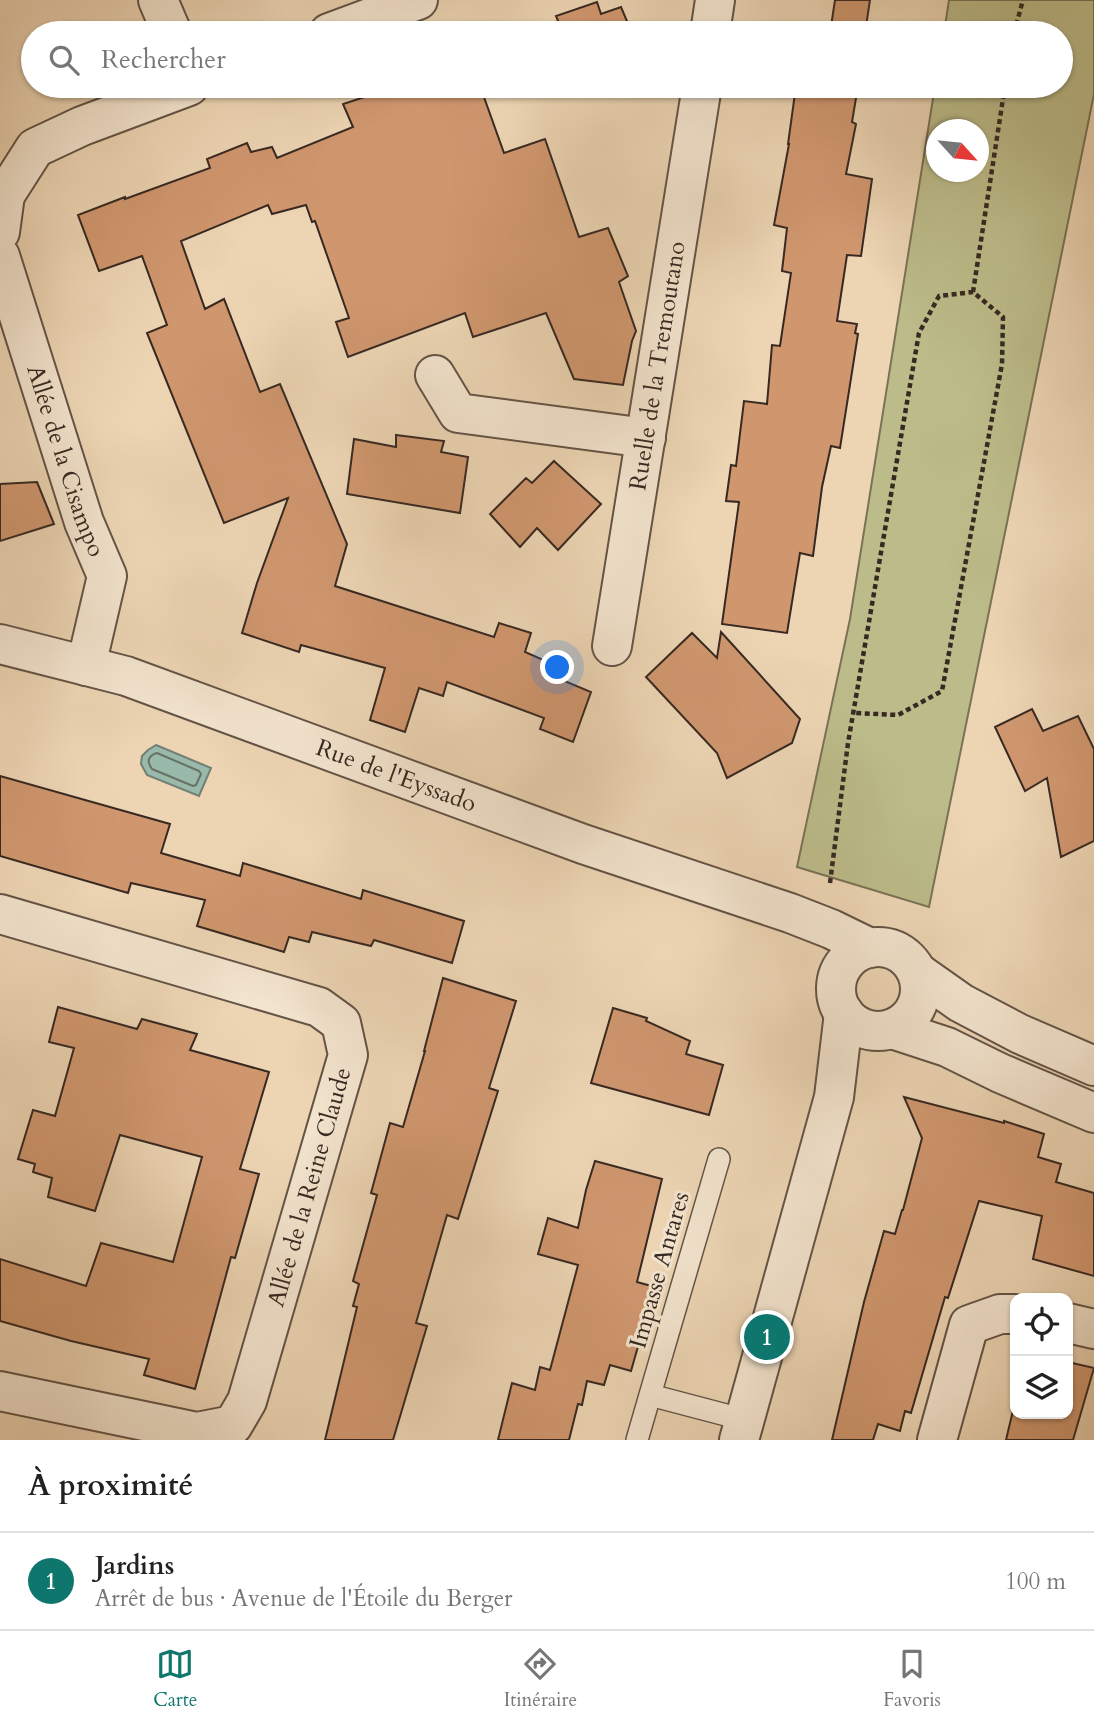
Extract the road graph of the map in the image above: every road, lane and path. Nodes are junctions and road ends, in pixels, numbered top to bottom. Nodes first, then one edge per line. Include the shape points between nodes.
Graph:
1 (158, 0) edge
2 (418, 0) edge
3 (715, 0) edge
4 (1023, 0) edge
5 (167, 21) edge
6 (361, 21) edge
7 (712, 21) edge
8 (1017, 21) edge
9 (157, 98) edge
10 (700, 98) edge
11 (1004, 98) edge
12 (0, 232) edge
13 (0, 256) edge
14 (973, 292) junction
15 (435, 375) dead end
16 (646, 438) junction
17 (0, 644) edge
18 (612, 646) dead end
19 (86, 666) junction
20 (854, 713) junction
21 (0, 914) edge
22 (803, 918) junction
23 (870, 948) junction
24 (917, 972) junction
25 (839, 974) junction
26 (844, 1013) junction
27 (885, 1030) junction
28 (1094, 1066) edge
29 (834, 1097) junction
30 (1094, 1113) edge
31 (719, 1159) dead end
32 (1010, 1314) edge
33 (1073, 1324) edge
34 (1094, 1329) edge
35 (0, 1391) edge
36 (650, 1395) junction
37 (742, 1430) edge
38 (637, 1440) edge
39 (937, 1440) edge

1 - 5 street
2 - 6 street
3 - 7 street
4 - 8 path
9 - 12 street via 35,148 5,195
10 - 16 street, Ruelle de la Tremoutano
11 - 14 path
13 - 19 street, Allée de la Cisampo via 84,522 107,576
14 - 20 path via 939,296 919,333
14 - 20 path via 1003,317 1002,364 942,691 898,715
15 - 16 street via 458,413
16 - 18 street, Ruelle de la Tremoutano
17 - 19 street, Rue de l'Eyssado
19 - 22 street, Rue de l'Eyssado via 126,676 583,844
20 - 22 path via 832,879
21 - 35 street, Allée de la Reine Claude via 319,1007 341,1023 348,1055 247,1401 233,1424 197,1432
22 - 23 street, Rue de l'Eyssado
22 - 25 street, Rue de l'Eyssado
23 - 24 street via 898,952
23 - 25 street via 846,962
24 - 27 street via 919,1000 913,1013
24 - 28 street via 961,1003
25 - 26 street via 836,987
26 - 27 street via 865,1029
26 - 29 street
27 - 29 street
27 - 30 street via 947,1047
29 - 37 street
31 - 36 lane, Impasse Antares
32 - 39 street via 968,1325
33 - 34 street
36 - 37 lane
36 - 38 lane, Impasse Antares

